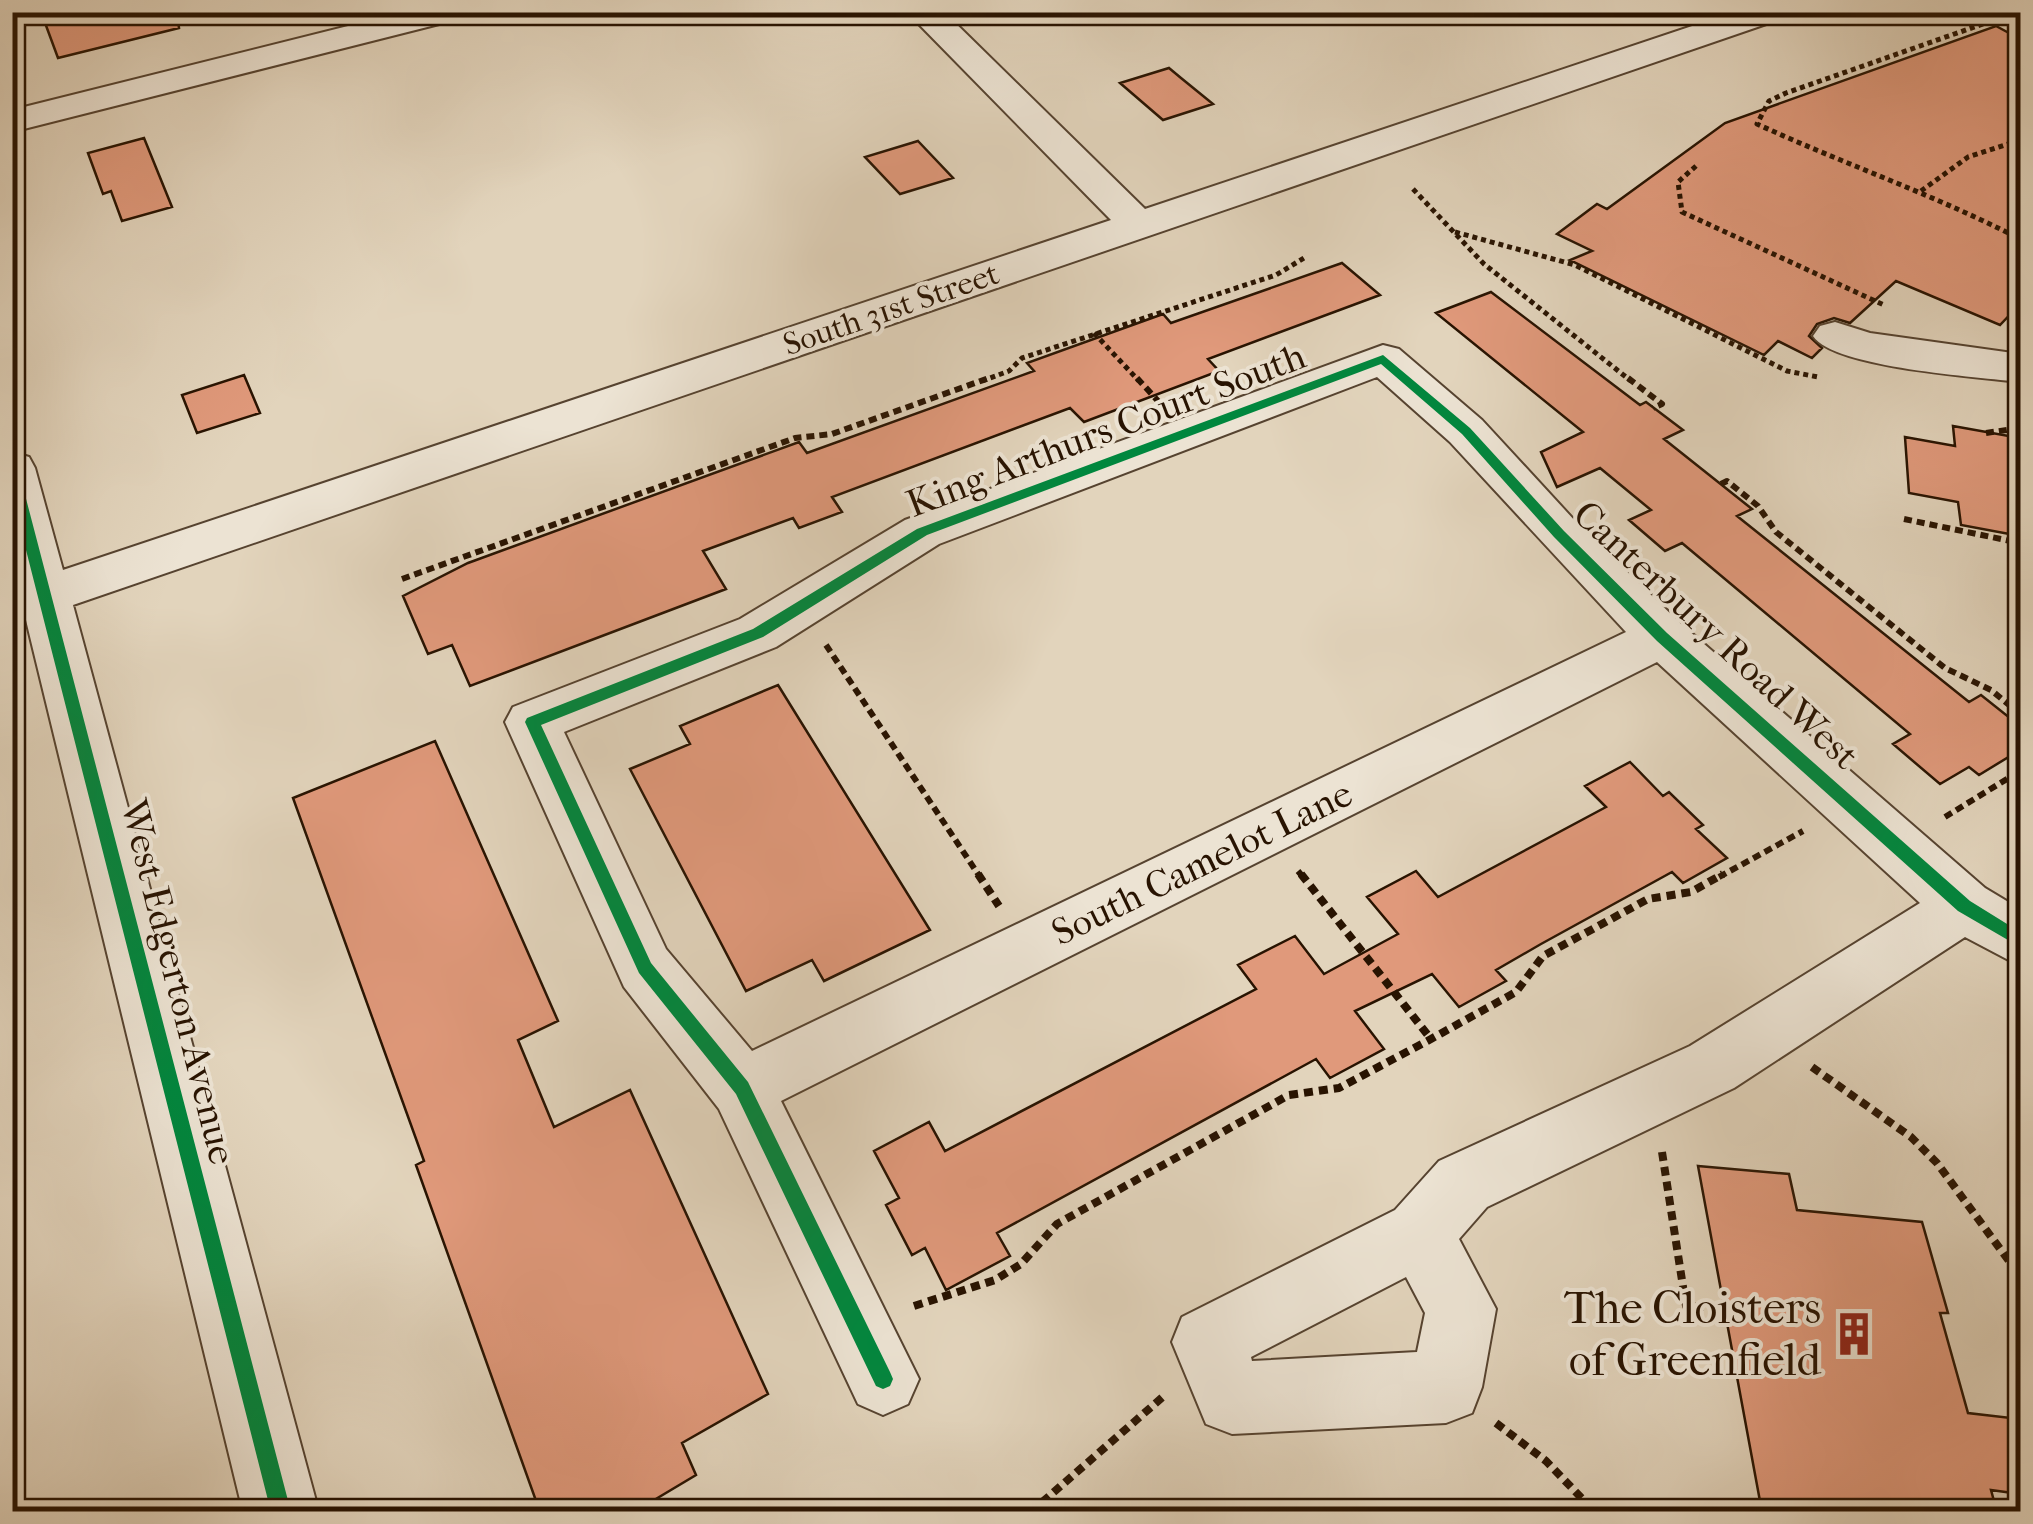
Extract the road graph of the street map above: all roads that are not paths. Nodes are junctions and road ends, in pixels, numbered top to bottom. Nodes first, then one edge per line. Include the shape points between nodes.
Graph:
1 (447, 12) edge
2 (924, 12) edge
3 (1768, 12) edge
4 (12, 121) edge
5 (1140, 225) junction
6 (1829, 357) road end
7 (1383, 359) joint
8 (2020, 368) edge
9 (12, 468) edge
10 (29, 600) edge
11 (1662, 637) junction
12 (1964, 906) junction
13 (2020, 940) edge
14 (742, 1088) junction
15 (1420, 1234) junction
16 (883, 1379) dead end
17 (280, 1512) edge

1 - 4 street
2 - 5 street
3 - 5 street, South 31st Street
5 - 10 street, South 31st Street
6 - 8 street via 1864,346
7 - 11 street, Canterbury Road West via 1466,431
7 - 14 street, King Arthurs Court South via 922,532 758,632 532,722 645,968
9 - 10 street, West Edgerton Avenue
10 - 17 street, West Edgerton Avenue
11 - 12 street, Canterbury Road West
11 - 14 street, South Camelot Lane
12 - 13 street, Canterbury Road West
12 - 15 street via 1712,1067 1464,1184
14 - 16 street
15 - 15 street via 1461,1308 1446,1387 1232,1398 1207,1342

